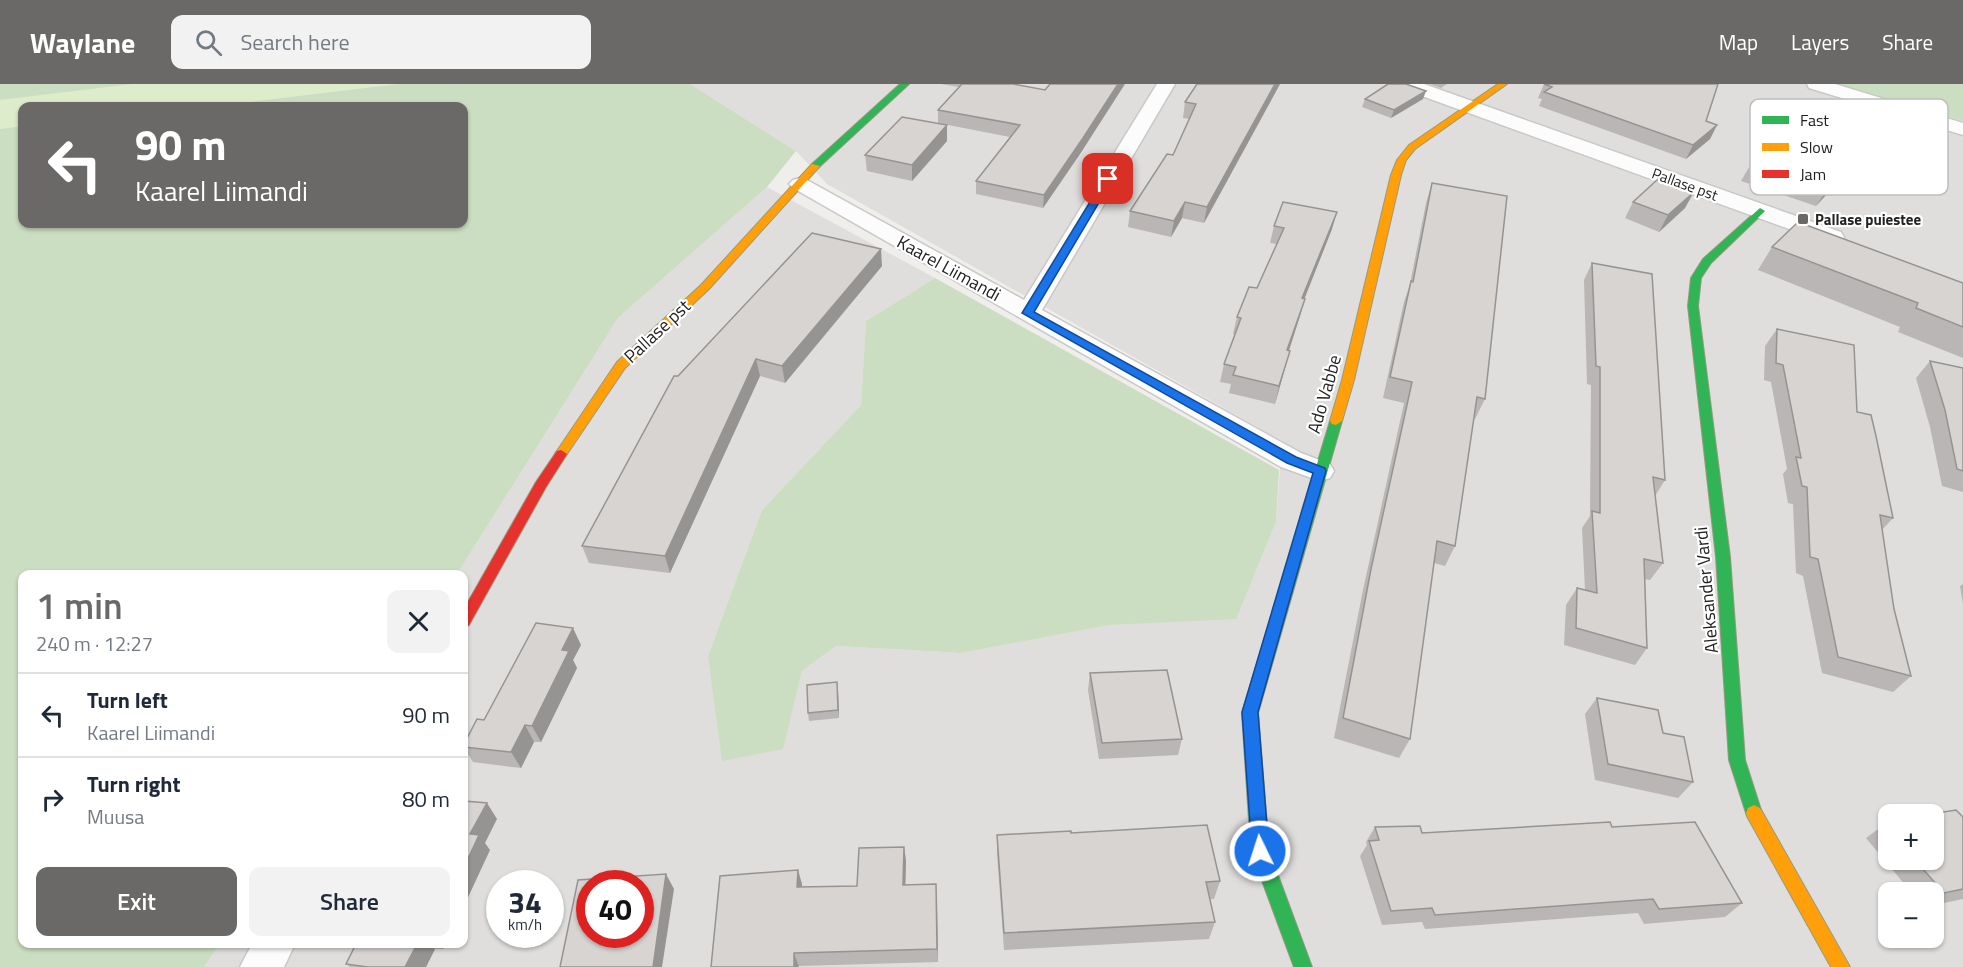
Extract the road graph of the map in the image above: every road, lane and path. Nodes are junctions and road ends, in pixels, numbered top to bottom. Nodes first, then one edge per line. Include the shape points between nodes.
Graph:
1 (905, 84) edge
2 (1166, 84) edge
3 (1407, 84) edge
4 (1503, 84) edge
5 (1816, 84) edge
6 (1865, 99) edge
7 (1470, 107) junction
8 (1948, 124) edge
9 (1963, 129) edge
10 (800, 184) junction
11 (1760, 211) junction
12 (1851, 244) edge
13 (1028, 313) junction
14 (1320, 471) junction
15 (468, 614) edge
16 (273, 948) edge
17 (261, 967) edge
18 (1303, 967) edge
19 (1842, 967) edge

1 - 10 street, Pallase pst via 826,154
2 - 13 street
3 - 7 street, Pallase pst
4 - 7 street, Ado Vabbe
5 - 6 street
7 - 11 street, Pallase pst
7 - 14 street, Ado Vabbe via 1412,147 1402,160 1348,380
8 - 9 street
10 - 13 street, Kaarel Liimandi
10 - 15 street, Pallase pst via 705,287 621,365 541,485
11 - 12 street, Pallase pst
11 - 19 street, Aleksander Vardi via 1707,261 1696,278 1693,306 1723,557 1737,760 1755,816
13 - 14 street, Kaarel Liimandi via 1291,460
14 - 18 street, Ado Vabbe via 1250,712 1260,851
16 - 17 street

